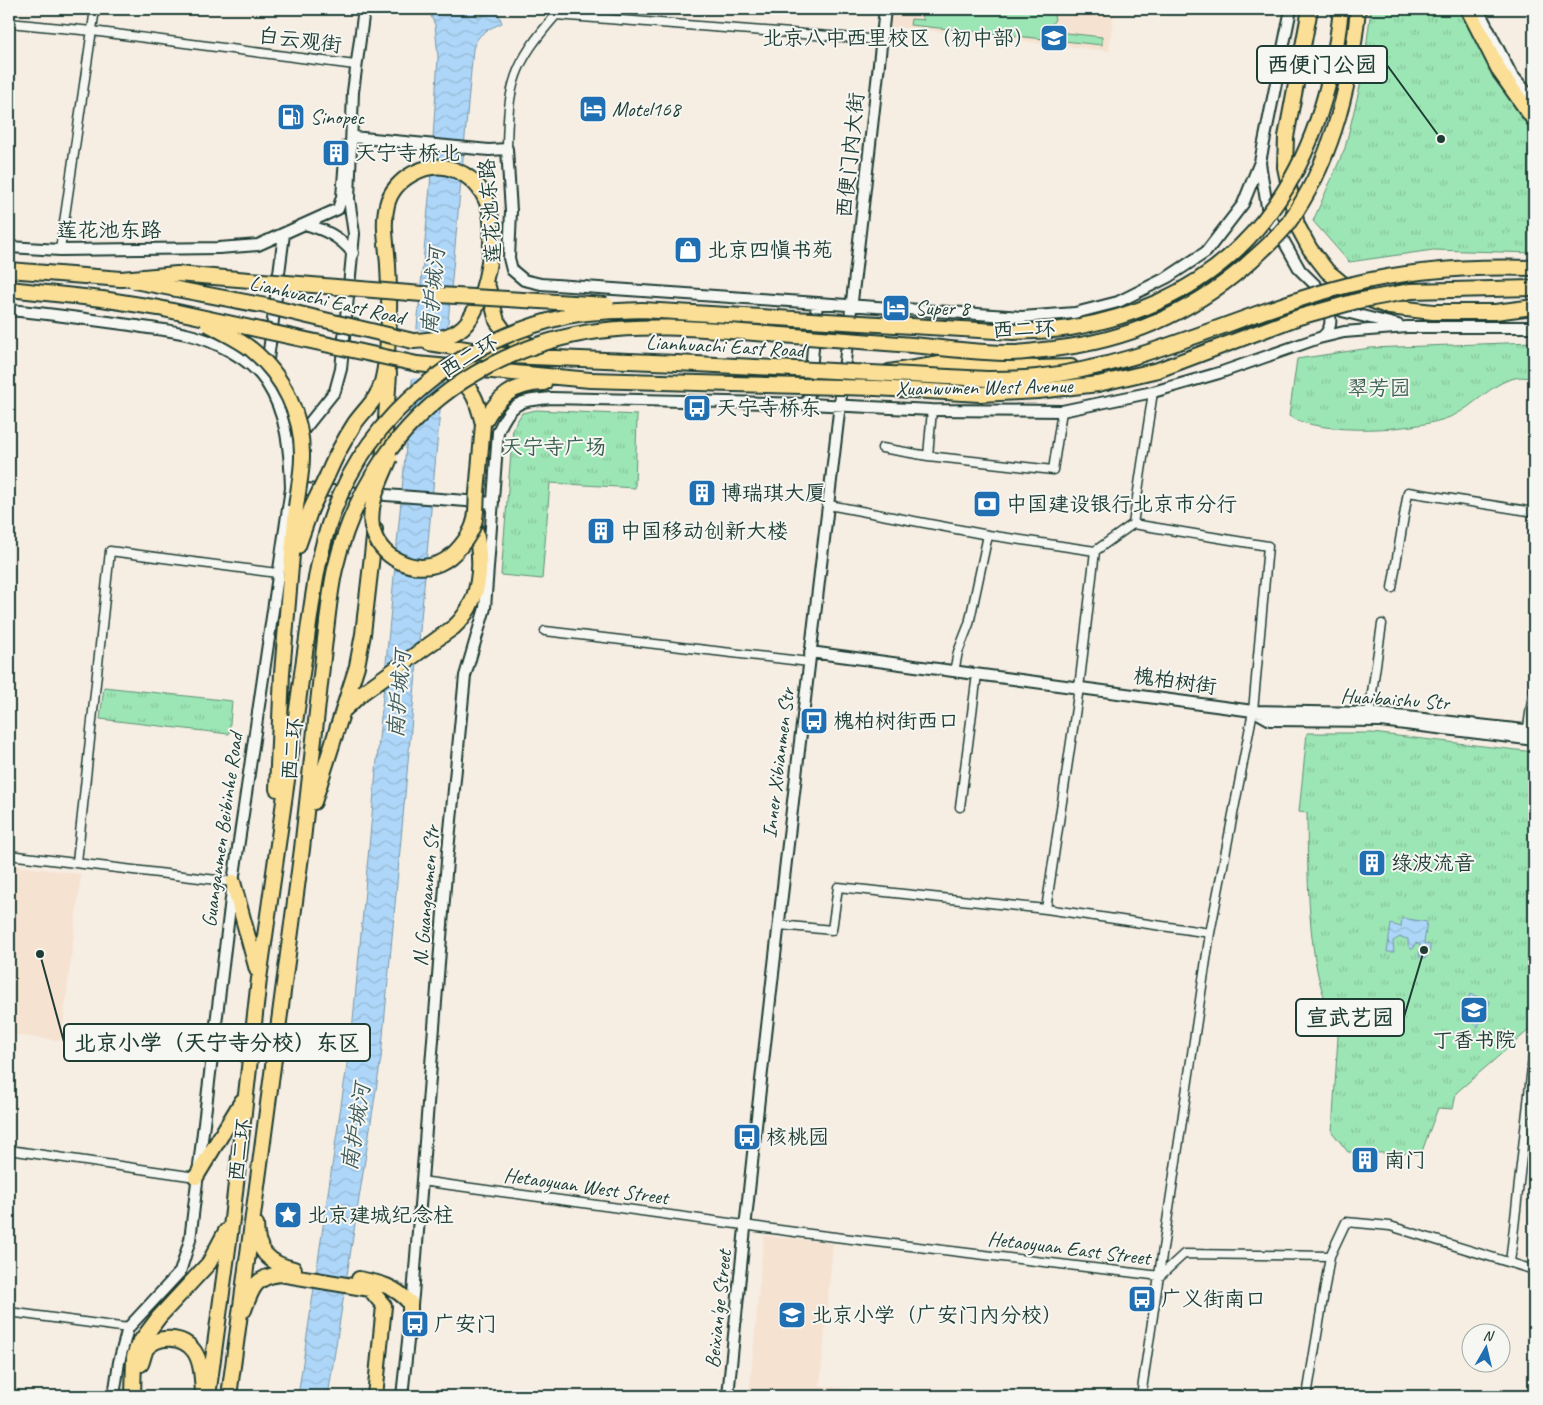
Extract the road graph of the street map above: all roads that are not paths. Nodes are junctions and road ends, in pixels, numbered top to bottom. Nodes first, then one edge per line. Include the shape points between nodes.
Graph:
1 (95, 9) edge
2 (364, 9) edge
3 (885, 9) edge
4 (1291, 9) edge
5 (1310, 9) edge
6 (1341, 9) edge
7 (1358, 9) edge
8 (1468, 9) edge
9 (1478, 9) edge
10 (555, 12) edge
11 (9, 24) edge
12 (92, 31) junction
13 (881, 40) junction
14 (355, 65) junction
15 (1534, 100) edge
16 (1534, 120) edge
17 (352, 137) junction
18 (507, 149) junction
19 (1260, 162) junction
20 (304, 224) junction
21 (284, 234) junction
22 (9, 247) edge
23 (60, 250) junction
24 (353, 254) junction
25 (9, 268) edge
26 (1534, 268) edge
27 (121, 279) junction
28 (486, 281) junction
29 (1534, 288) edge
30 (9, 289) edge
31 (25, 291) junction
32 (9, 294) edge
33 (1328, 298) junction
34 (817, 302) junction
35 (852, 305) junction
36 (1534, 308) edge
37 (9, 310) edge
38 (642, 310) junction
39 (196, 317) junction
40 (1407, 327) junction
41 (1534, 327) edge
42 (1319, 338) junction
43 (413, 340) junction
44 (387, 345) junction
45 (677, 363) junction
46 (417, 364) junction
47 (877, 374) joint
48 (265, 380) junction
49 (590, 380) junction
50 (1153, 392) junction
51 (551, 398) joint
52 (808, 404) junction
53 (841, 406) junction
54 (280, 409) junction
55 (932, 410) junction
56 (1062, 410) junction
57 (317, 411) junction
58 (483, 424) junction
59 (399, 439) junction
60 (882, 448) dead end
61 (290, 449) junction
62 (928, 456) junction
63 (291, 488) junction
64 (383, 491) junction
65 (493, 503) junction
66 (829, 504) junction
67 (1534, 512) edge
68 (474, 523) junction
69 (1132, 524) junction
70 (988, 535) junction
71 (1095, 551) junction
72 (290, 565) junction
73 (277, 573) junction
74 (1392, 588) dead end
75 (1382, 624) dead end
76 (545, 631) dead end
77 (809, 657) junction
78 (954, 672) junction
79 (977, 674) junction
80 (1534, 686) edge
81 (1080, 688) junction
82 (1252, 711) junction
83 (1369, 713) junction
84 (341, 714) junction
85 (1531, 735) edge
86 (960, 807) dead end
87 (276, 847) junction
88 (302, 848) junction
89 (9, 855) edge
90 (78, 862) junction
91 (234, 882) junction
92 (1046, 909) junction
93 (779, 925) junction
94 (1210, 933) junction
95 (259, 979) junction
96 (1533, 1058) dead end
97 (244, 1098) junction
98 (9, 1150) edge
99 (196, 1177) junction
100 (421, 1181) junction
101 (255, 1186) junction
102 (232, 1219) junction
103 (745, 1225) junction
104 (1330, 1256) junction
105 (1510, 1263) junction
106 (1534, 1270) edge
107 (300, 1273) junction
108 (1160, 1276) junction
109 (373, 1284) junction
110 (9, 1312) edge
111 (410, 1316) junction
112 (128, 1328) junction
113 (234, 1354) junction
114 (135, 1373) junction
115 (114, 1396) edge
116 (133, 1396) edge
117 (204, 1396) edge
118 (208, 1396) edge
119 (228, 1396) edge
120 (374, 1396) edge
121 (380, 1396) edge
122 (402, 1396) edge
123 (728, 1396) edge
124 (1141, 1396) edge
125 (1307, 1396) edge

1 - 12 street
2 - 14 street
3 - 13 street, 西便门内大街
4 - 19 street, Xuanwumen West Avenue
5 - 36 highway via 1286,137 1285,167 1297,225 1310,249 1327,271 1355,294 1390,307 1433,312
6 - 38 highway, 西二环, bridge via 1320,115 1303,160 1272,210 1242,246 1212,272 1122,316 1069,328 1013,332
7 - 59 highway, 西二环, bridge via 1351,60 1334,131 1313,179 1288,223 1222,286 1177,314 1130,334 1087,344 1012,353 693,328 595,330 512,353 480,370 446,392
8 - 16 highway via 1500,72
9 - 15 street via 1511,74
10 - 13 street
10 - 18 street via 532,43 515,74 509,104
11 - 12 street, 白云观街
12 - 14 street, 白云观街
12 - 23 street
13 - 35 street, 西便门内大街
14 - 17 street
17 - 18 street, 莲花池东路
17 - 20 street, 莲花池东路 via 345,147 342,197 338,209
17 - 24 street via 349,199
18 - 34 street, 莲花池东路 via 511,211 509,258 512,270 524,280 541,284
19 - 33 street, Xuanwumen West Avenue via 1266,206 1272,222 1300,270
19 - 35 street, Xuanwumen West Avenue via 1243,204 1206,252 1168,277 1118,302 1075,313 1022,317
20 - 21 street, 莲花池东路
20 - 24 street via 342,240
21 - 23 street, 莲花池东路 via 258,244 220,248
21 - 48 street
22 - 23 street, 莲花池东路
24 - 57 street via 341,369 335,391
25 - 27 highway, Lianhuachi East Road
26 - 47 highway, Xuanwumen West Avenue, bridge via 1464,270 1350,284 1143,354 1037,377 987,379
27 - 38 highway, bridge via 177,274 422,294 591,303
27 - 43 highway, Lianhuachi East Road, bridge via 266,306
28 - 43 highway via 479,305 463,327 434,340
28 - 44 highway via 491,218 483,194 467,176 451,169 429,168 401,181 387,204 385,221 389,275
28 - 45 highway, bridge via 497,321 509,338 538,348
29 - 49 highway, Xuanwumen West Avenue, bridge via 1411,291 1357,301 1299,317 1158,370 1098,384 1038,392 980,394
30 - 31 highway, Lianhuachi East Road
31 - 32 highway
31 - 39 highway, Lianhuachi East Road, bridge via 159,308
33 - 40 street, Xuanwumen West Avenue via 1342,311
33 - 42 street via 1331,325 1328,332
34 - 35 street, Xuanwumen West Avenue
34 - 52 street
35 - 53 street, Inner Xibianmen Str
37 - 48 street via 187,334 238,357
38 - 87 highway, 西二环, bridge via 568,316 511,333 443,371 404,403 370,444 334,511 317,569
39 - 46 highway, Lianhuachi East Road, bridge
39 - 72 highway, bridge via 250,349 274,372 299,425 302,457
40 - 41 street, Xuanwumen West Avenue
40 - 42 street, Xuanwumen West Avenue via 1344,332
42 - 50 street, Xuanwumen West Avenue
43 - 45 highway, Lianhuachi East Road, bridge via 508,356
44 - 64 highway via 390,384
44 - 72 highway, bridge via 378,393 336,454
45 - 47 highway, Lianhuachi East Road, bridge
46 - 49 highway, bridge
46 - 58 highway, bridge via 465,382
48 - 54 street, Guanganmen Beibinhe Road
49 - 58 highway via 534,383 513,390 499,398
50 - 56 street, Xuanwumen West Avenue
50 - 69 street
51 - 52 street, Xuanwumen West Avenue
51 - 65 street, N. Guanganmen Str via 514,404 505,414 498,432
52 - 53 street, Xuanwumen West Avenue
53 - 55 street, Xuanwumen West Avenue
53 - 66 street, Inner Xibianmen Str
54 - 57 street via 308,416
54 - 61 street, Guanganmen Beibinhe Road
55 - 56 street, Xuanwumen West Avenue
55 - 62 street
56 - 62 street via 1053,470
57 - 61 street
58 - 68 highway, bridge
59 - 68 highway, bridge via 375,493 372,527 382,549 402,563 428,566 440,563 462,544
59 - 88 highway, 西二环, bridge via 372,473 358,499 335,571
60 - 62 street
61 - 63 street, Guanganmen Beibinhe Road
63 - 64 street
63 - 73 street, Guanganmen Beibinhe Road
64 - 65 street
64 - 84 highway via 377,511 357,666
65 - 100 street, N. Guanganmen Str via 485,608 465,676
66 - 70 street
66 - 77 street, Inner Xibianmen Str
67 - 74 street via 1408,492
68 - 84 highway via 480,549 474,600 467,615 362,693
69 - 71 street
69 - 82 street via 1268,546
70 - 71 street
70 - 78 street via 969,624
71 - 81 street
72 - 87 highway via 282,673
73 - 90 street via 110,551
73 - 91 street, Guanganmen Beibinhe Road
75 - 83 street
76 - 77 street
77 - 78 street, 槐柏树街
77 - 93 street, Inner Xibianmen Str
78 - 79 street, 槐柏树街
79 - 81 street, 槐柏树街
79 - 86 street
80 - 85 street
81 - 82 street, 槐柏树街
81 - 92 street
82 - 83 street, Huaibaishu Str
82 - 85 street, 槐柏树街 via 1270,720 1381,721
82 - 94 street
83 - 85 street, Huaibaishu Str
84 - 88 highway
87 - 95 highway, 西二环
88 - 101 highway, 西二环
89 - 90 street
90 - 91 street
91 - 95 highway
91 - 99 street, Guanganmen Beibinhe Road
92 - 93 street via 838,887 832,930
92 - 94 street
93 - 103 street, Inner Xibianmen Str
94 - 108 street
95 - 97 highway, 西二环
96 - 105 street
97 - 99 highway
97 - 102 highway, 西二环
98 - 99 street
99 - 112 street, Guanganmen Beibinhe Road via 190,1240 180,1272
100 - 103 street, Hetaoyuan West Street
100 - 111 street, N. Guanganmen Str
101 - 107 highway via 258,1245 275,1264
101 - 113 highway, 西二环
102 - 114 highway via 209,1263 138,1345 134,1357
102 - 118 highway, 西二环
103 - 108 street, Hetaoyuan East Street
103 - 123 street, Beixian'ge Street
104 - 105 street via 1346,1222 1390,1226
104 - 108 street, Hetaoyuan East Street via 1184,1254
104 - 125 street
105 - 106 street
107 - 109 highway
107 - 113 highway via 267,1275 256,1282 240,1320
108 - 124 street
109 - 111 highway via 394,1288 403,1295 410,1303
109 - 120 highway via 384,1306
109 - 121 highway via 385,1289 391,1307
110 - 112 street
111 - 122 street, N. Guanganmen Str
112 - 115 street
113 - 119 highway, 西二环
114 - 116 highway
114 - 117 highway via 146,1350 158,1340 178,1340 195,1352

